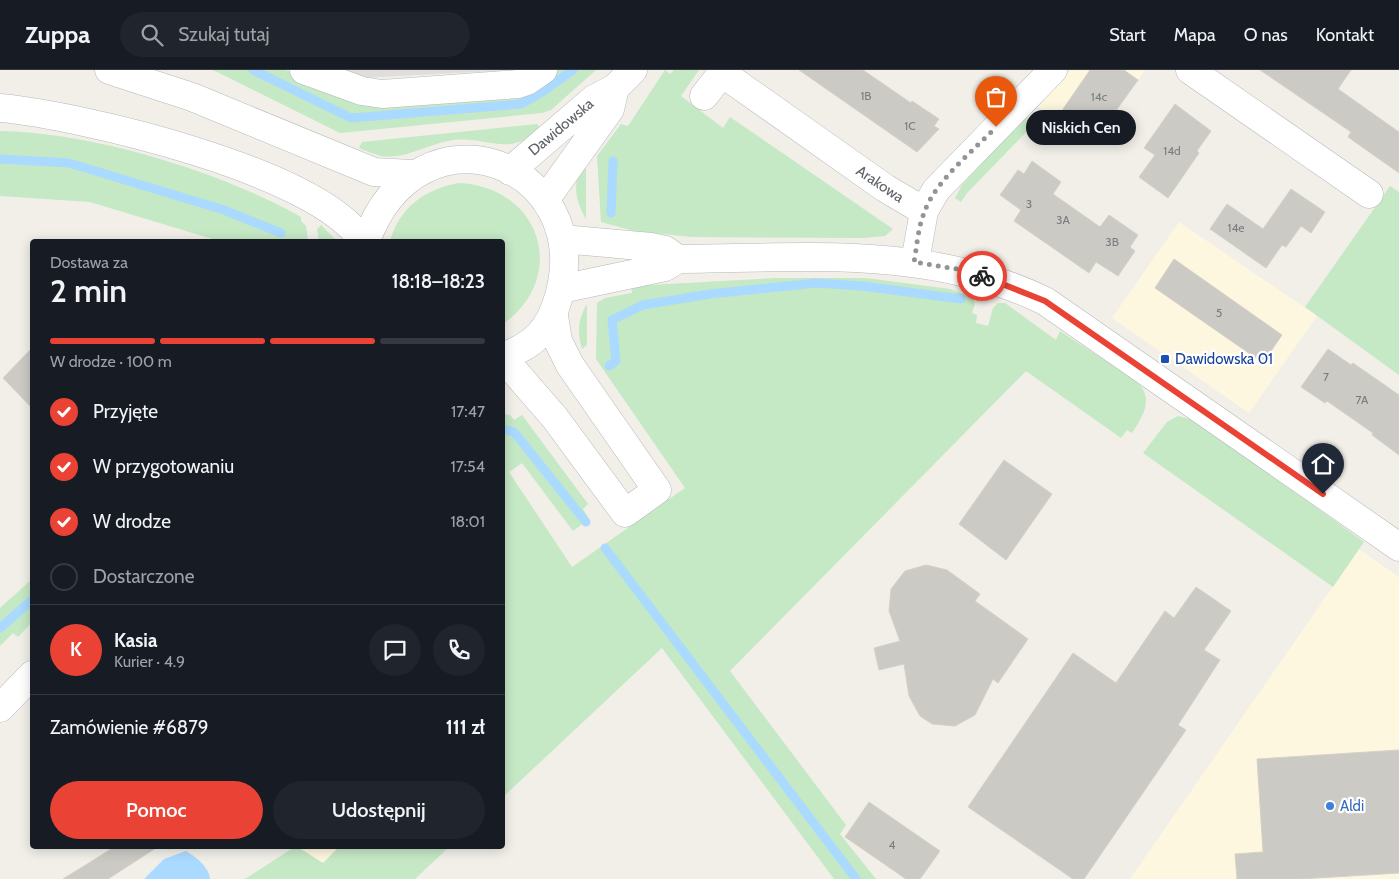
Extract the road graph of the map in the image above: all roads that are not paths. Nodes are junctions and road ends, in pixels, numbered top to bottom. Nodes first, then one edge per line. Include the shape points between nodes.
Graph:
1 (109, 70) edge
2 (304, 70) edge
3 (543, 70) edge
4 (1053, 70) edge
5 (1190, 70) edge
6 (624, 79) edge
7 (704, 96) dead end
8 (0, 108) edge
9 (510, 170) junction
10 (412, 174) junction
11 (1369, 194) dead end
12 (545, 200) junction
13 (924, 211) junction
14 (360, 239) edge
15 (367, 239) edge
16 (562, 239) junction
17 (678, 259) junction
18 (914, 262) junction
19 (561, 289) junction
20 (554, 316) junction
21 (505, 356) edge
22 (505, 361) edge
23 (1399, 547) edge
24 (30, 677) edge
25 (0, 708) edge

1 - 10 street via 192,97 374,172
2 - 3 street via 362,91 382,94 518,84
4 - 13 street via 936,190
5 - 11 street
6 - 9 street, Dawidowska via 594,98
6 - 12 street, Dawidowska via 610,109
7 - 13 street, Arakowa via 722,73 885,188
8 - 14 street via 28,110 117,128 258,174 323,205 349,225
9 - 10 street via 470,159 438,163
9 - 12 street via 526,180
10 - 15 street via 378,213
12 - 16 street
13 - 18 street
16 - 17 street via 650,247 665,250
16 - 19 street
17 - 18 street via 866,258
17 - 19 street via 665,267
18 - 23 street via 975,274 1045,301
19 - 20 street
20 - 21 street via 520,351
20 - 22 street via 558,341 570,364 657,490 625,513 561,426
24 - 25 street

